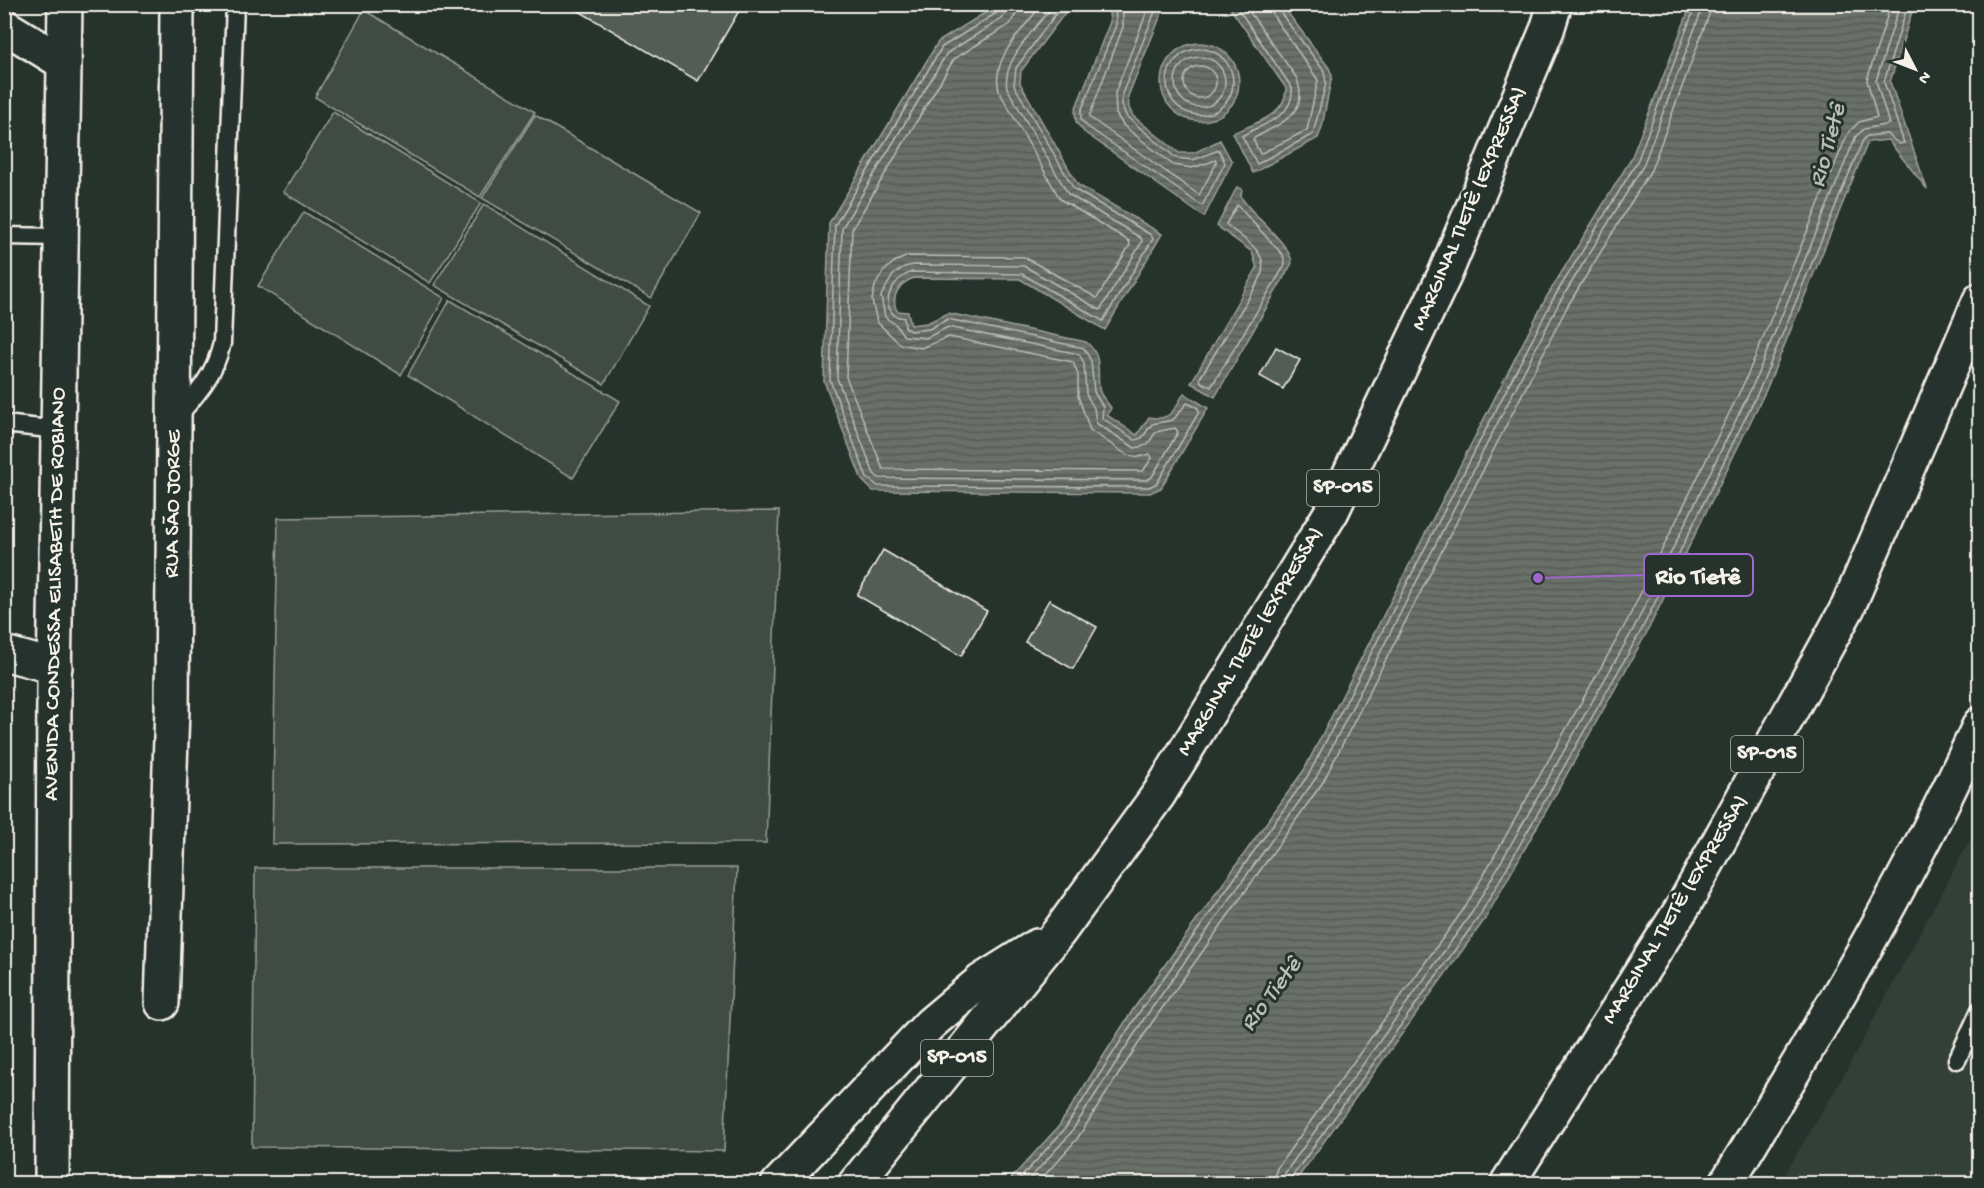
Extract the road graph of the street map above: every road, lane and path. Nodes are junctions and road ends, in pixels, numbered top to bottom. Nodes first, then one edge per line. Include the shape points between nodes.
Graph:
1 (65, 4) edge
2 (177, 4) edge
3 (236, 4) edge
4 (1555, 4) edge
5 (4, 26) edge
6 (64, 63) junction
7 (4, 236) edge
8 (62, 237) junction
9 (1980, 300) edge
10 (175, 420) junction
11 (4, 424) edge
12 (58, 430) junction
13 (4, 653) edge
14 (55, 667) junction
15 (1980, 724) edge
16 (1059, 932) junction
17 (162, 1003) dead end
18 (1980, 1010) edge
19 (1957, 1060) dead end
20 (52, 1184) edge
21 (778, 1184) edge
22 (855, 1184) edge
23 (1507, 1184) edge
24 (1726, 1184) edge

1 - 6 main road, AVENIDA CONDESSA ELISABETH DE ROBIANO
2 - 10 main road, RUA SÃO JORGE
3 - 10 lane via 222,343 207,382
4 - 16 main road, MARGINAL TIETÊ (EXPRESSA) / SP-015 via 1445,274 1332,511 1159,794
5 - 6 main road
6 - 8 main road, AVENIDA CONDESSA ELISABETH DE ROBIANO
7 - 8 lane
8 - 12 main road, AVENIDA CONDESSA ELISABETH DE ROBIANO
9 - 23 main road, MARGINAL TIETÊ (EXPRESSA) / SP-015 via 1848,607 1684,905
10 - 17 main road, RUA SÃO JORGE via 172,709
11 - 12 lane
12 - 14 main road, AVENIDA CONDESSA ELISABETH DE ROBIANO
13 - 14 main road
14 - 20 main road, AVENIDA CONDESSA ELISABETH DE ROBIANO
15 - 24 main road via 1942,808 1840,996
16 - 21 main road via 981,981 930,1024
16 - 22 main road, MARGINAL TIETÊ (EXPRESSA) / SP-015
18 - 19 lane

